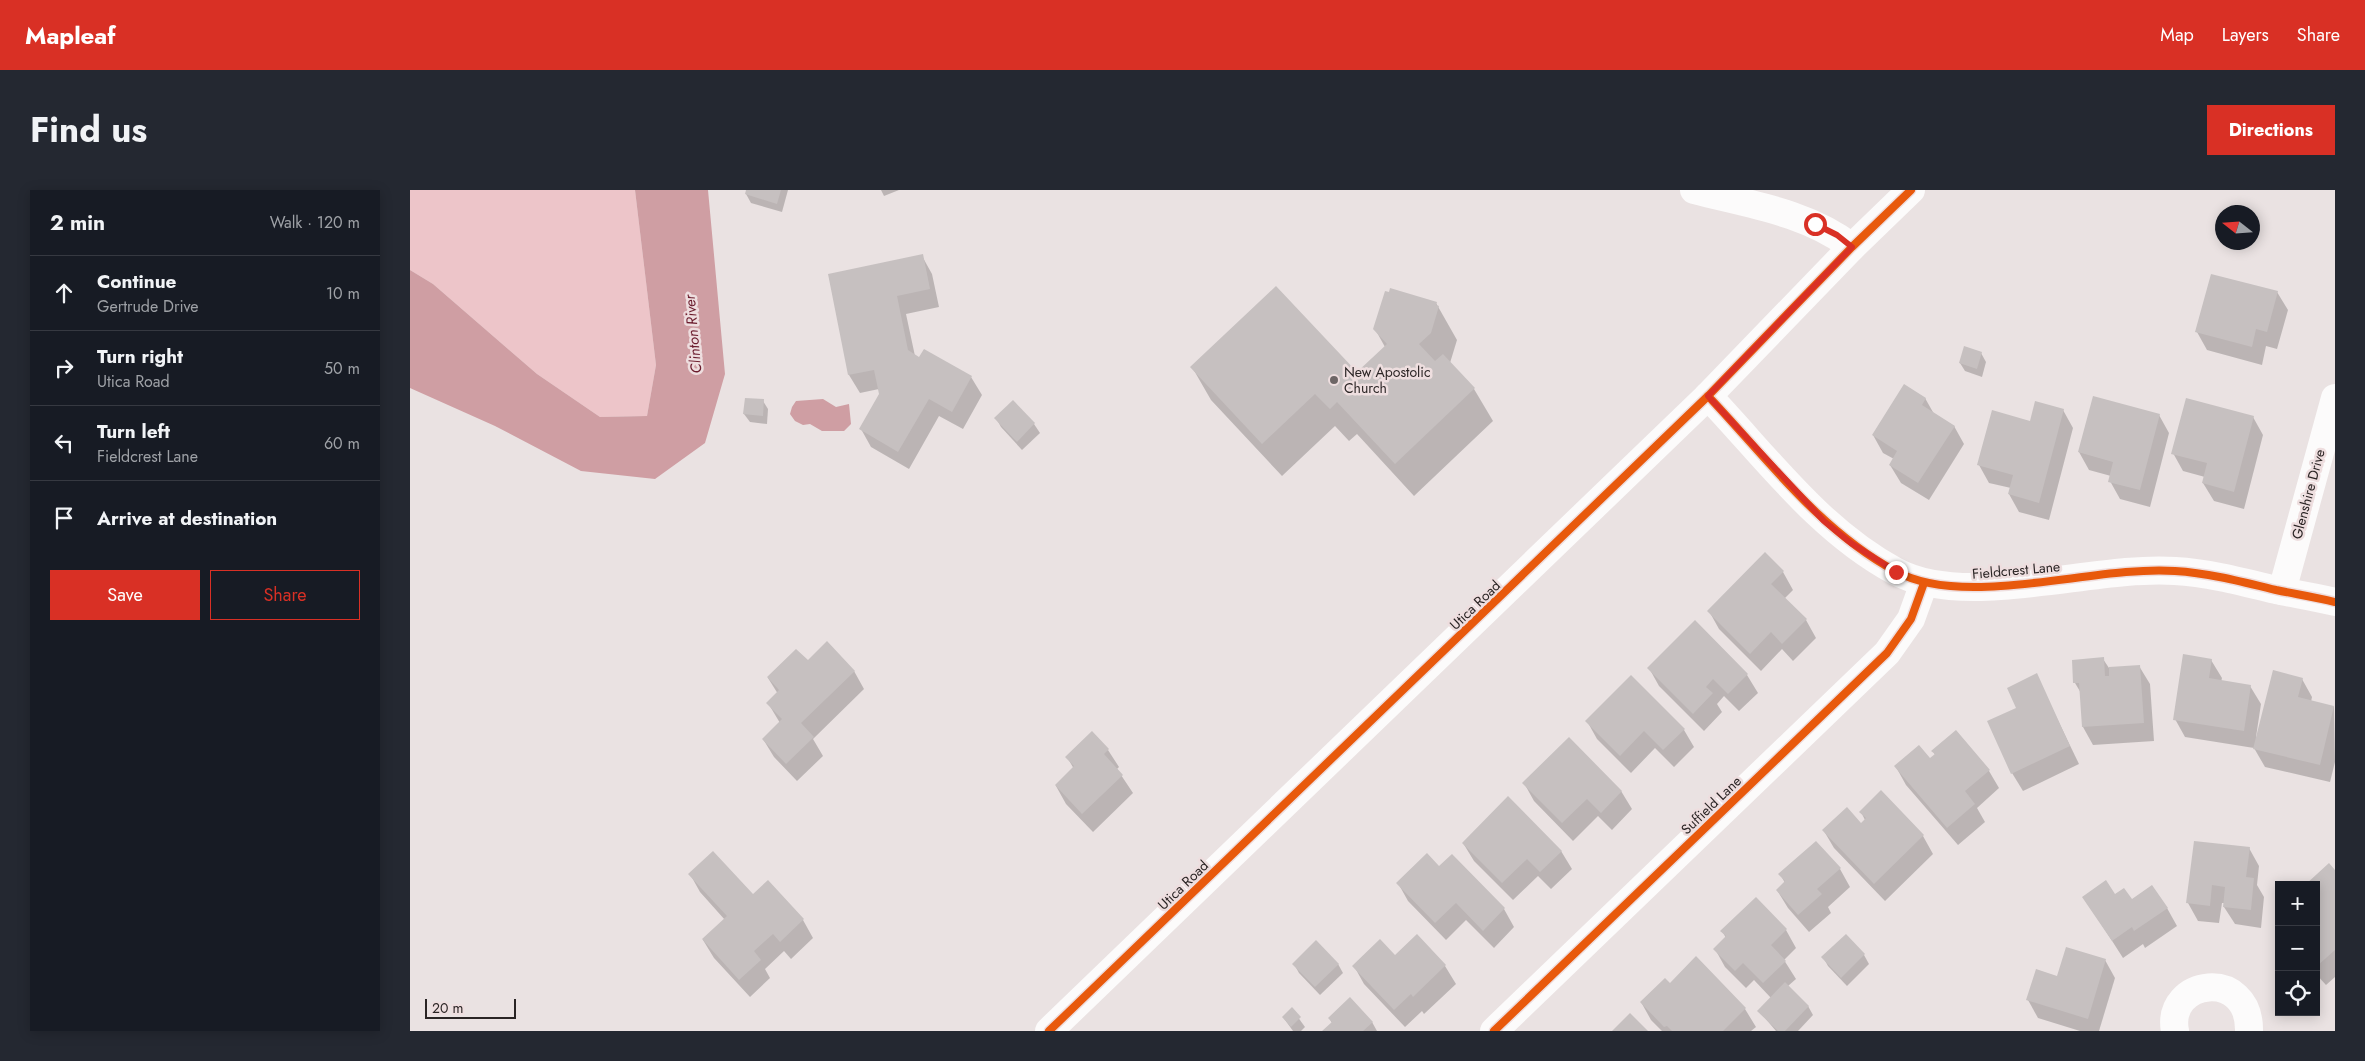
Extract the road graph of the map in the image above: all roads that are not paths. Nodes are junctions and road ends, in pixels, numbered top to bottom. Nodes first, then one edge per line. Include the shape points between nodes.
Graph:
1 (1694, 190) edge
2 (1911, 190) edge
3 (1852, 247) junction
4 (1708, 396) junction
5 (2335, 398) edge
6 (1924, 583) junction
7 (2282, 591) junction
8 (2335, 602) edge
9 (2250, 1027) edge
10 (1049, 1031) edge
11 (1494, 1031) edge
12 (2175, 1031) edge

1 - 3 street via 1791,215 1837,235
2 - 3 street, Utica Road
3 - 4 street, Utica Road
4 - 6 street, Fieldcrest Lane via 1824,521 1896,572
4 - 10 street, Utica Road
5 - 7 street, Glenshire Drive
6 - 7 street, Fieldcrest Lane via 1977,587 2104,574 2175,571
6 - 11 street, Suffield Lane via 1910,619 1887,653
7 - 8 street, Fieldcrest Lane
9 - 12 street via 2245,1006 2232,993 2214,986 2190,993 2181,1003 2176,1014

